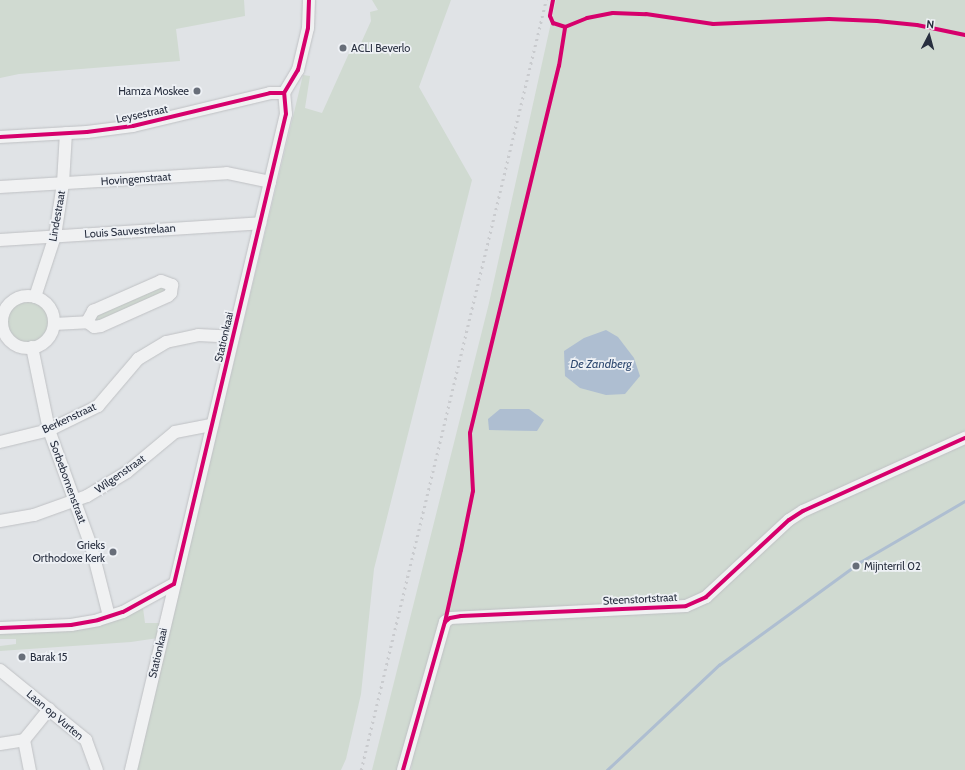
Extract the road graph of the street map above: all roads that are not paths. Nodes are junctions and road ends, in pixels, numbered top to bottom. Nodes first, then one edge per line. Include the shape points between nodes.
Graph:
1 (309, 0) edge
2 (284, 93) junction
3 (66, 133) junction
4 (0, 137) edge
5 (270, 182) junction
6 (63, 183) junction
7 (0, 188) edge
8 (260, 223) junction
9 (54, 236) junction
10 (0, 240) edge
11 (35, 297) junction
12 (4, 303) edge
13 (87, 322) junction
14 (54, 324) junction
15 (3, 335) edge
16 (233, 337) junction
17 (32, 347) junction
18 (212, 425) junction
19 (49, 430) junction
20 (965, 438) edge
21 (0, 442) edge
22 (75, 501) junction
23 (0, 521) edge
24 (174, 584) junction
25 (109, 616) junction
26 (0, 628) edge
27 (0, 670) edge
28 (49, 709) junction
29 (24, 740) junction
30 (0, 744) edge
31 (30, 770) edge
32 (97, 770) edge
33 (131, 770) edge
34 (403, 770) edge

1 - 2 street via 308,28 298,70
2 - 3 street, Leysestraat via 270,93 133,126
2 - 5 street, Stationkaai via 286,114
3 - 4 street, Leysestraat
3 - 6 street, Lindestraat
5 - 6 street, Hovingenstraat via 227,173
5 - 8 street, Stationkaai
6 - 7 street, Hovingenstraat
6 - 9 street, Lindestraat
8 - 9 street, Louis Sauvestrelaan
8 - 16 street, Stationkaai
9 - 10 street, Louis Sauvestrelaan
9 - 11 street, Lindestraat
11 - 12 street via 24,296
11 - 14 street via 50,307
12 - 15 street
13 - 13 street via 94,327 101,326 168,296 172,285 161,281 93,311
13 - 14 street
14 - 17 street via 47,340
15 - 17 street via 14,343
16 - 18 street, Stationkaai
16 - 19 street, Berkenstraat via 198,335 166,342 138,360 98,406
17 - 19 street, Sorbebomenstraat
18 - 22 street, Wilgenstraat via 175,432 115,480
18 - 24 street, Stationkaai
19 - 21 street, Berkenstraat
19 - 22 street, Sorbebomenstraat
20 - 34 street, Steenstortstraat via 788,520 706,597 686,606 450,618 445,622
22 - 23 street, Wilgenstraat via 34,515
22 - 25 street, Sorbebomenstraat via 97,564
24 - 25 street via 123,612
24 - 33 street, Stationkaai
25 - 26 street via 72,625
27 - 28 street, Laan op Vurten
28 - 29 street
28 - 32 street, Laan op Vurten via 86,740
29 - 30 street
29 - 31 street

